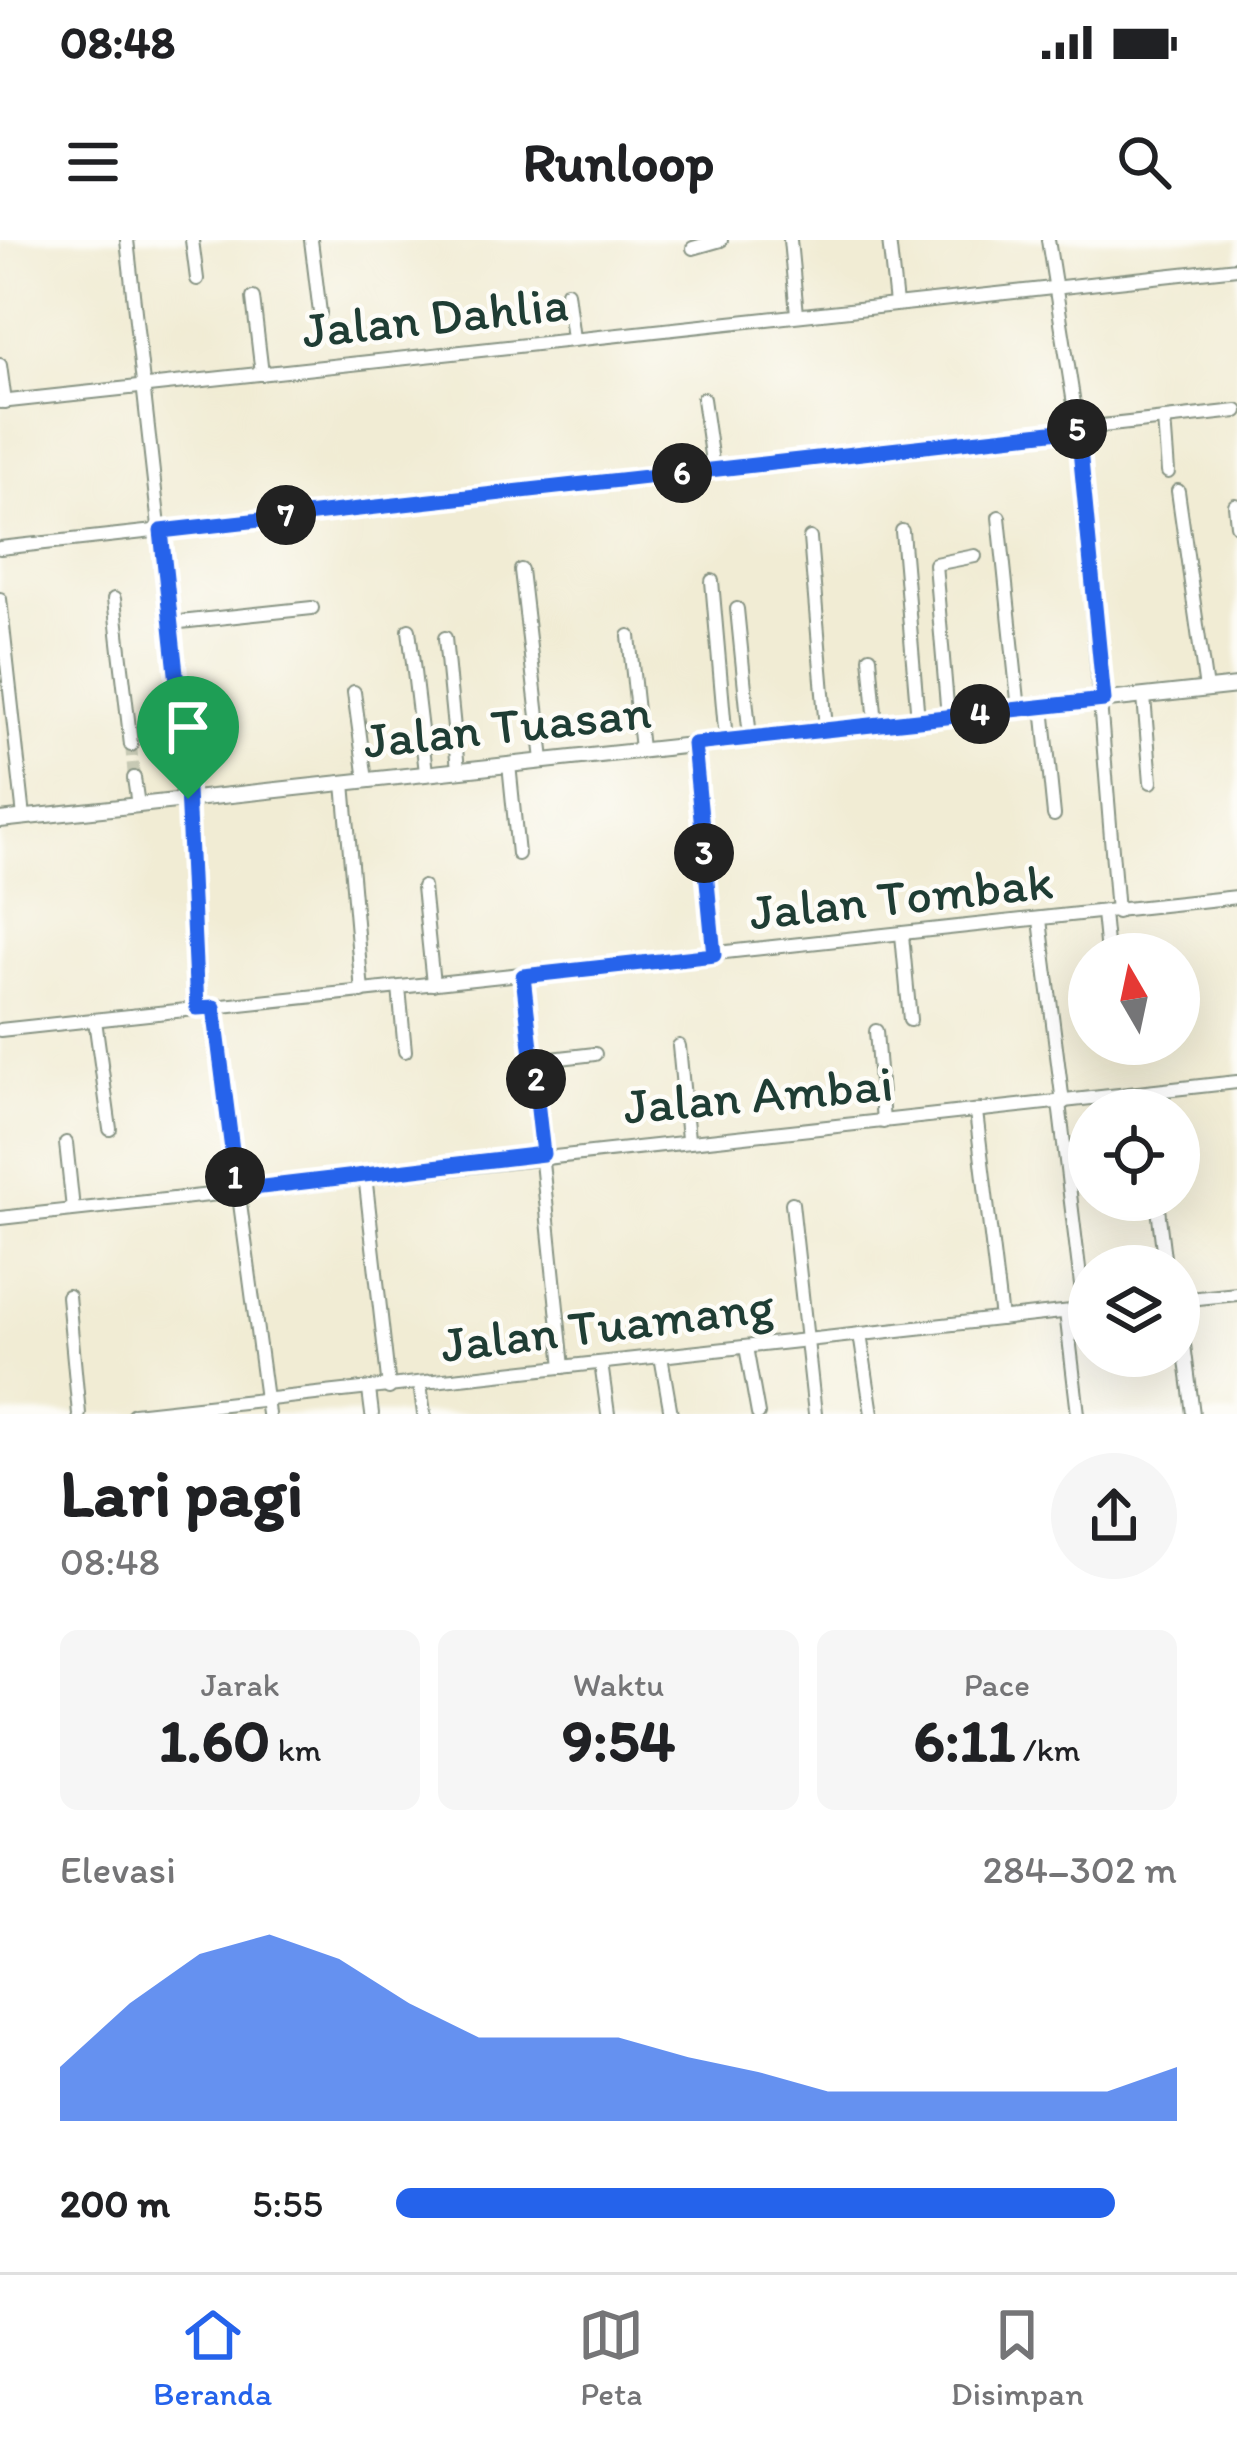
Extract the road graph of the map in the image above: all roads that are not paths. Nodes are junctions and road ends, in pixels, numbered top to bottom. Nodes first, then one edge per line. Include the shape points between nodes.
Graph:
1 (127, 240) edge
2 (192, 240) edge
3 (311, 240) edge
4 (721, 240) edge
5 (790, 240) edge
6 (889, 240) edge
7 (1048, 240) edge
8 (693, 248) dead end
9 (1237, 268) edge
10 (197, 279) dead end
11 (1054, 288) junction
12 (567, 292) dead end
13 (253, 298) dead end
14 (896, 304) junction
15 (320, 313) dead end
16 (797, 314) junction
17 (573, 339) junction
18 (0, 365) edge
19 (262, 374) junction
20 (146, 387) junction
21 (704, 399) dead end
22 (2, 402) edge
23 (1237, 411) edge
24 (1163, 419) junction
25 (1078, 429) junction
26 (713, 469) junction
27 (1168, 472) dead end
28 (1178, 490) dead end
29 (1235, 505) edge
30 (999, 517) dead end
31 (1237, 525) edge
32 (161, 531) junction
33 (902, 531) dead end
34 (0, 536) edge
35 (810, 538) dead end
36 (1, 548) edge
37 (976, 556) dead end
38 (520, 570) dead end
39 (712, 581) dead end
40 (0, 598) edge
41 (114, 599) dead end
42 (312, 608) dead end
43 (737, 609) dead end
44 (171, 623) junction
45 (409, 630) dead end
46 (629, 636) dead end
47 (446, 638) dead end
48 (870, 657) dead end
49 (1237, 686) edge
50 (1206, 689) junction
51 (354, 692) dead end
52 (1144, 697) junction
53 (1104, 700) junction
54 (1043, 707) junction
55 (1019, 710) junction
56 (948, 717) junction
57 (918, 720) junction
58 (876, 724) junction
59 (826, 729) junction
60 (750, 738) junction
61 (726, 741) junction
62 (694, 744) junction
63 (130, 745) tunnel mouth
64 (641, 749) junction
65 (543, 760) junction
66 (509, 764) junction
67 (458, 769) junction
68 (426, 772) junction
69 (134, 778) tunnel mouth
70 (366, 780) junction
71 (1151, 782) dead end
72 (344, 783) junction
73 (188, 799) junction
74 (138, 806) junction
75 (1054, 815) dead end
76 (24, 818) junction
77 (0, 820) edge
78 (518, 854) dead end
79 (423, 887) dead end
80 (1237, 897) edge
81 (1110, 913) junction
82 (1040, 920) junction
83 (1109, 933) edge
84 (902, 935) junction
85 (714, 955) junction
86 (523, 976) junction
87 (433, 984) junction
88 (399, 988) junction
89 (362, 992) junction
90 (214, 1007) junction
91 (197, 1008) junction
92 (95, 1020) junction
93 (910, 1020) dead end
94 (0, 1030) edge
95 (876, 1031) dead end
96 (679, 1046) dead end
97 (405, 1051) dead end
98 (595, 1054) dead end
99 (534, 1061) junction
100 (1237, 1082) edge
101 (1178, 1089) edge
102 (1068, 1102) edge
103 (1061, 1103) junction
104 (976, 1112) junction
105 (884, 1122) junction
106 (110, 1129) dead end
107 (688, 1139) junction
108 (66, 1143) dead end
109 (543, 1154) junction
110 (365, 1175) junction
111 (237, 1190) junction
112 (792, 1203) dead end
113 (74, 1209) junction
114 (0, 1217) edge
115 (1079, 1245) edge
116 (1237, 1294) edge
117 (68, 1296) dead end
118 (1200, 1300) edge
119 (1066, 1312) joint
120 (1001, 1319) junction
121 (860, 1334) junction
122 (805, 1340) junction
123 (746, 1347) junction
124 (661, 1356) junction
125 (601, 1363) junction
126 (563, 1367) junction
127 (1188, 1377) edge
128 (420, 1384) junction
129 (389, 1388) junction
130 (369, 1390) junction
131 (267, 1407) edge
132 (188, 1412) edge
133 (79, 1414) edge
134 (134, 1414) edge
135 (372, 1414) edge
136 (424, 1414) edge
137 (608, 1414) edge
138 (670, 1414) edge
139 (758, 1414) edge
140 (815, 1414) edge
141 (872, 1414) edge
142 (1078, 1414) edge
143 (1193, 1414) edge

1 - 20 street
2 - 10 street
3 - 15 street
4 - 8 street
5 - 16 street
6 - 14 street
7 - 11 street
9 - 11 street, Jalan Dahlia
11 - 14 street, Jalan Dahlia
11 - 25 street
12 - 17 street
13 - 19 street
14 - 16 street, Jalan Dahlia
16 - 17 street, Jalan Dahlia
17 - 19 street, Jalan Dahlia
18 - 22 street
19 - 20 street, Jalan Dahlia
20 - 22 street, Jalan Dahlia
20 - 32 street
21 - 26 street
23 - 24 street
24 - 25 street
24 - 27 street
25 - 26 street
25 - 53 street
26 - 32 street
28 - 50 street
29 - 31 street
30 - 55 street
32 - 36 street
32 - 44 street
33 - 57 street
34 - 36 street
35 - 59 street
37 - 56 street via 935,564
38 - 65 street
39 - 61 street
40 - 76 street
41 - 63 street
42 - 44 street
43 - 60 street
44 - 73 street
45 - 68 street
46 - 64 street
47 - 67 street
48 - 58 street
49 - 50 street, Jalan Tuasan
50 - 52 street, Jalan Tuasan
51 - 70 street
52 - 53 street, Jalan Tuasan
52 - 71 street
53 - 54 street, Jalan Tuasan
53 - 81 street
54 - 55 street, Jalan Tuasan
54 - 75 street
55 - 56 street, Jalan Tuasan
56 - 57 street, Jalan Tuasan
57 - 58 street, Jalan Tuasan
58 - 59 street, Jalan Tuasan
59 - 60 street, Jalan Tuasan
60 - 61 street, Jalan Tuasan
61 - 62 street, Jalan Tuasan
62 - 64 street, Jalan Tuasan
62 - 85 street
64 - 65 street, Jalan Tuasan
65 - 66 street, Jalan Tuasan
66 - 67 street, Jalan Tuasan
66 - 78 street
67 - 68 street, Jalan Tuasan
68 - 70 street, Jalan Tuasan
69 - 74 street
70 - 72 street, Jalan Tuasan
72 - 73 street, Jalan Tuasan
72 - 89 street
73 - 74 street, Jalan Tuasan
73 - 91 street
74 - 76 street, Jalan Tuasan
76 - 77 street, Jalan Tuasan
79 - 87 street
80 - 81 street, Jalan Tombak
81 - 82 street, Jalan Tombak
81 - 83 street
82 - 84 street, Jalan Tombak
82 - 103 street
84 - 85 street, Jalan Tombak
84 - 93 street
85 - 86 street, Jalan Tombak
86 - 87 street, Jalan Tombak
86 - 99 street
87 - 88 street, Jalan Tombak
88 - 89 street, Jalan Tombak
88 - 97 street
89 - 90 street, Jalan Tombak
90 - 91 street, Jalan Tombak
90 - 111 street
91 - 92 street, Jalan Tombak
92 - 94 street, Jalan Tombak
92 - 106 street
95 - 105 street
96 - 107 street
98 - 99 street
99 - 109 street
100 - 101 street, Jalan Ambai
102 - 103 street, Jalan Ambai
103 - 104 street, Jalan Ambai
103 - 115 street
104 - 105 street, Jalan Ambai
104 - 120 street
105 - 107 street, Jalan Ambai
107 - 109 street, Jalan Ambai
108 - 113 street
109 - 110 street, Jalan Ambai
109 - 126 street
110 - 111 street, Jalan Ambai
110 - 129 street
111 - 113 street, Jalan Ambai
111 - 131 street
112 - 122 street
113 - 114 street, Jalan Ambai
116 - 118 street
117 - 133 street
119 - 120 street, Jalan Tuamang
119 - 142 street
120 - 121 street, Jalan Tuamang
121 - 122 street, Jalan Tuamang
121 - 141 street
122 - 123 street, Jalan Tuamang
122 - 140 street
123 - 124 street, Jalan Tuamang
123 - 139 street
124 - 125 street, Jalan Tuamang
124 - 138 street
125 - 126 street, Jalan Tuamang
125 - 137 street
126 - 128 street, Jalan Tuamang
127 - 143 street
128 - 129 street, Jalan Tuamang
128 - 136 street
129 - 130 street, Jalan Tuamang
130 - 131 street, Jalan Tuamang
130 - 135 street
131 - 132 street, Jalan Tuamang
132 - 134 street, Jalan Tuamang

